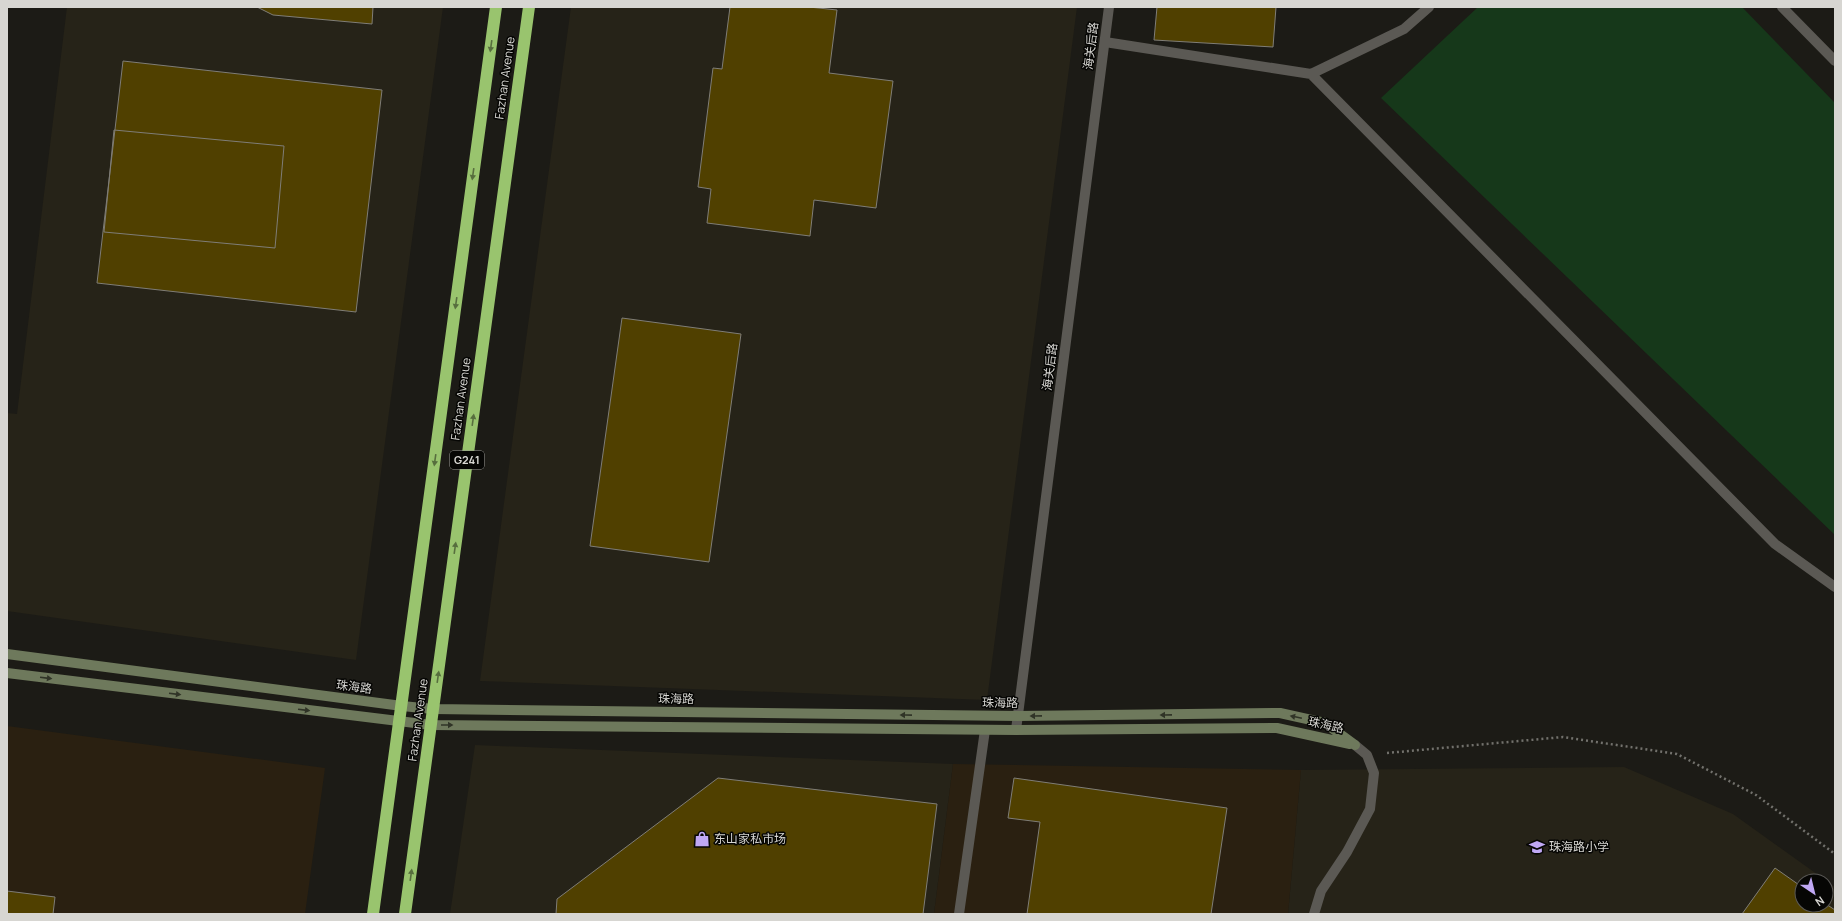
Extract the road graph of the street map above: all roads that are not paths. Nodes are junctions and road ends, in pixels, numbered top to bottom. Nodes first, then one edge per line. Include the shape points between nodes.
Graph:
1 (496, 7) edge
2 (529, 7) edge
3 (1109, 7) edge
4 (1429, 7) edge
5 (1782, 7) edge
6 (1105, 42) junction
7 (1835, 61) edge
8 (1311, 74) junction
9 (1835, 587) edge
10 (7, 654) edge
11 (7, 673) edge
12 (402, 706) junction
13 (433, 708) junction
14 (1018, 716) junction
15 (400, 722) junction
16 (431, 725) junction
17 (985, 730) junction
18 (1016, 730) junction
19 (1355, 745) junction
20 (373, 914) edge
21 (405, 914) edge
22 (959, 914) edge
23 (1314, 914) edge

1 -> 12 highway, Fazhan Avenue / G241
13 -> 2 highway, Fazhan Avenue / G241
3 - 6 street, 海关后路
4 - 8 street via 1404,28
5 - 7 street
6 - 8 street
6 - 14 street, 海关后路
8 - 9 street via 1775,544
10 - 12 main road, 珠海路
11 -> 15 main road, 珠海路
12 - 13 main road, 珠海路
12 - 15 highway, Fazhan Avenue / G241
14 -> 13 main road, 珠海路
13 - 16 highway, Fazhan Avenue / G241
14 - 18 street, 海关后路
19 -> 14 main road, 珠海路 via 1325,723 1280,713
15 - 16 main road, 珠海路
15 - 20 highway, Fazhan Avenue / G241
16 -> 17 main road, 珠海路
21 -> 16 highway, Fazhan Avenue / G241
17 - 18 main road, 珠海路
17 - 22 street
18 - 19 main road, 珠海路 via 1276,728
19 - 23 street via 1367,755 1374,773 1370,809 1347,852 1321,891

